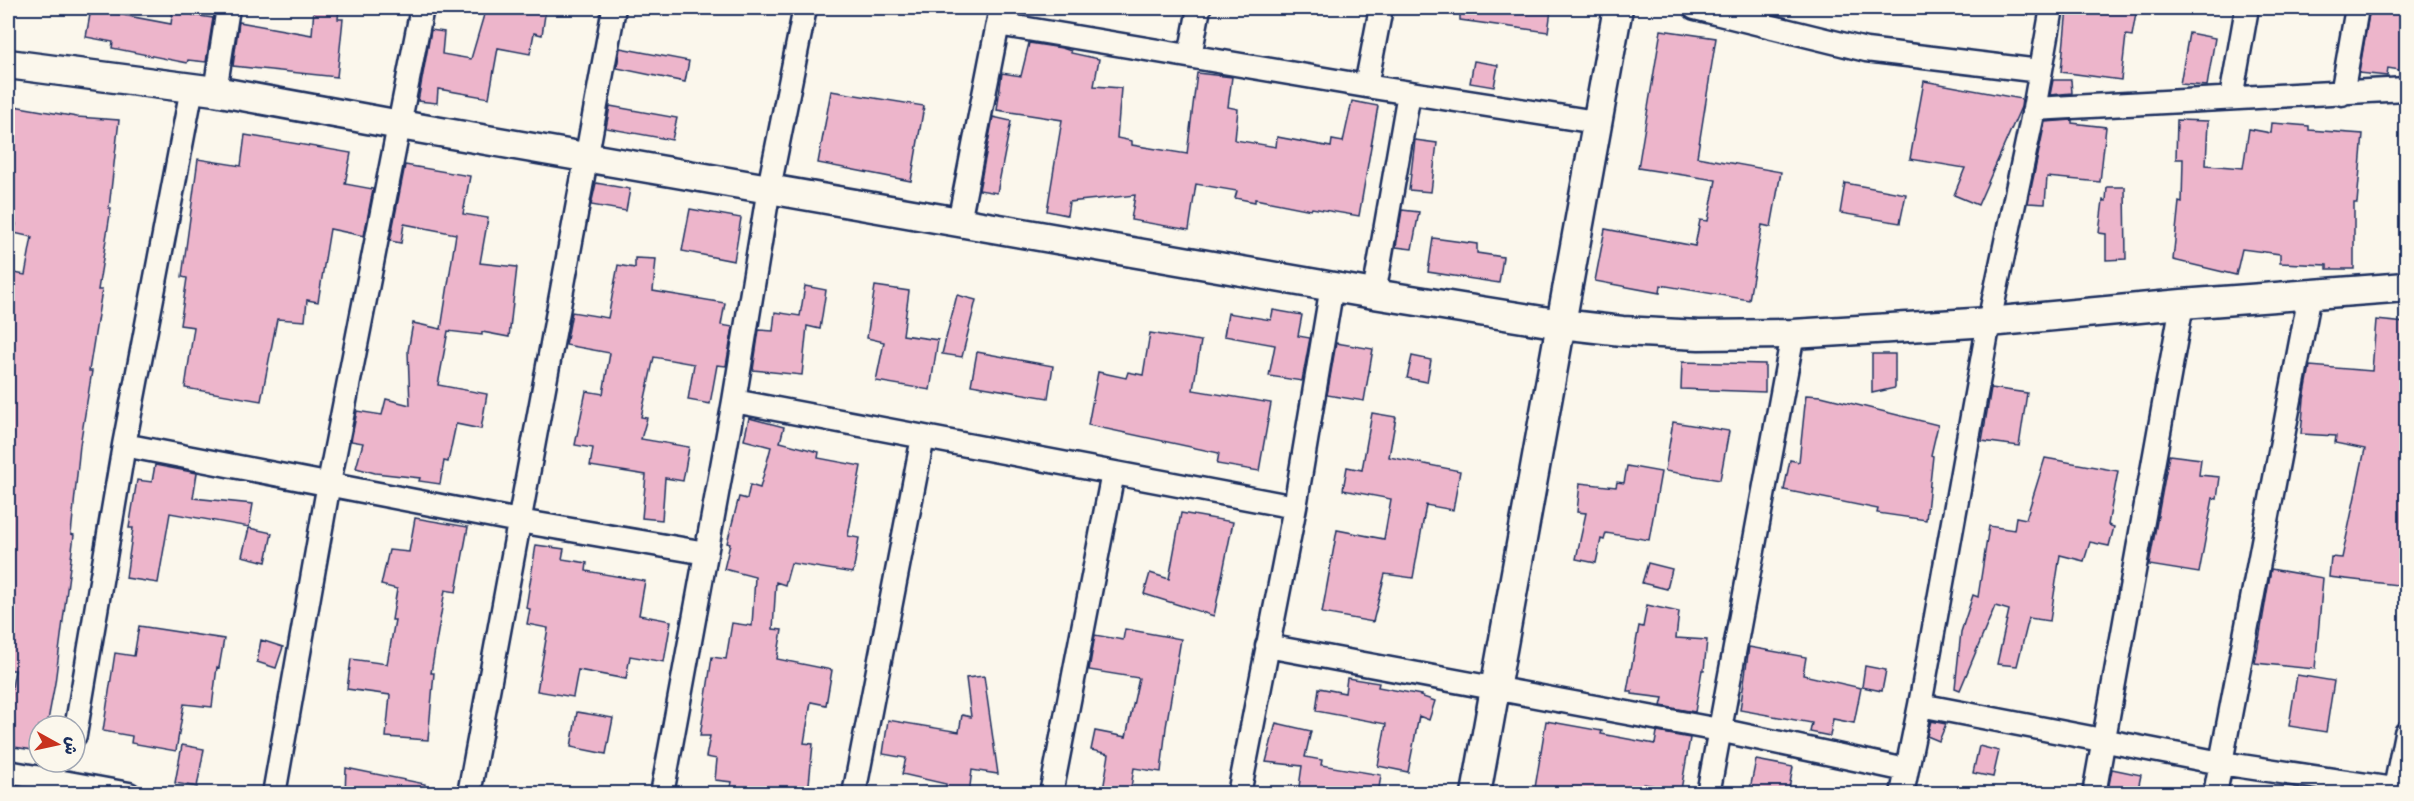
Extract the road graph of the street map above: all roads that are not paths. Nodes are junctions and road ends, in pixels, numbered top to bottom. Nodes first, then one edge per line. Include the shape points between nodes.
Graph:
1 (228, 8) edge
2 (422, 8) edge
3 (614, 8) edge
4 (805, 8) edge
5 (1199, 8) edge
6 (1382, 8) edge
7 (1618, 8) edge
8 (1695, 8) edge
9 (2052, 8) edge
10 (2247, 8) edge
11 (2356, 8) edge
12 (999, 16) edge
13 (1190, 56) junction
14 (8, 64) edge
15 (2040, 71) junction
16 (1366, 86) junction
17 (204, 90) junction
18 (2406, 90) edge
19 (1409, 93) junction
20 (2342, 94) junction
21 (2231, 98) junction
22 (2034, 109) junction
23 (1596, 122) junction
24 (400, 126) junction
25 (585, 156) junction
26 (769, 188) junction
27 (959, 222) junction
28 (1332, 286) junction
29 (2406, 287) edge
30 (1374, 294) junction
31 (2310, 294) junction
32 (2182, 304) junction
33 (1989, 322) junction
34 (1561, 324) junction
35 (1793, 334) junction
36 (734, 402) junction
37 (923, 437) junction
38 (124, 445) junction
39 (1113, 473) junction
40 (329, 483) junction
41 (1295, 507) junction
42 (519, 520) junction
43 (706, 554) junction
44 (1268, 646) junction
45 (1495, 689) junction
46 (1920, 705) junction
47 (79, 714) edge
48 (1719, 730) junction
49 (2406, 733) edge
50 (2104, 742) junction
51 (2221, 763) junction
52 (1906, 770) junction
53 (8, 772) edge
54 (67, 779) edge
55 (2398, 792) edge
56 (129, 794) edge
57 (274, 794) edge
58 (469, 794) edge
59 (662, 794) edge
60 (854, 794) edge
61 (1051, 794) edge
62 (1239, 794) edge
63 (1476, 794) edge
64 (1708, 794) edge
65 (1902, 794) edge
66 (2094, 794) edge
67 (2215, 794) edge

1 - 17 street
2 - 24 street
3 - 25 street
4 - 26 street
5 - 13 street
6 - 16 street
7 - 23 street
8 - 15 street via 1866,50
9 - 15 street
10 - 21 street
11 - 20 street
12 - 13 street
12 - 27 street
13 - 16 street
14 - 17 street
15 - 22 street
16 - 19 street
17 - 24 street
17 - 38 street
18 - 20 street
19 - 23 street
19 - 30 street
20 - 21 street
21 - 22 street
22 - 33 street
23 - 34 street
24 - 25 street
24 - 40 street
25 - 26 street
25 - 42 street
26 - 27 street
26 - 36 street
27 - 28 street
28 - 30 street
28 - 41 street
29 - 31 street
30 - 34 street
31 - 32 street
31 - 51 street
32 - 33 street
32 - 50 street
33 - 35 street
33 - 46 street
34 - 35 street via 1699,335
34 - 45 street
35 - 48 street
36 - 37 street
36 - 43 street
37 - 39 street
37 - 60 street
38 - 40 street
38 - 47 street
39 - 41 street
39 - 61 street
40 - 42 street
40 - 57 street
41 - 44 street
42 - 43 street
42 - 58 street
43 - 59 street
44 - 45 street
44 - 62 street
45 - 48 street
45 - 63 street
46 - 50 street
46 - 52 street
48 - 52 street
48 - 64 street
49 - 55 street
50 - 51 street
50 - 66 street
51 - 55 street
51 - 67 street
52 - 65 street
53 - 54 street
54 - 56 street

